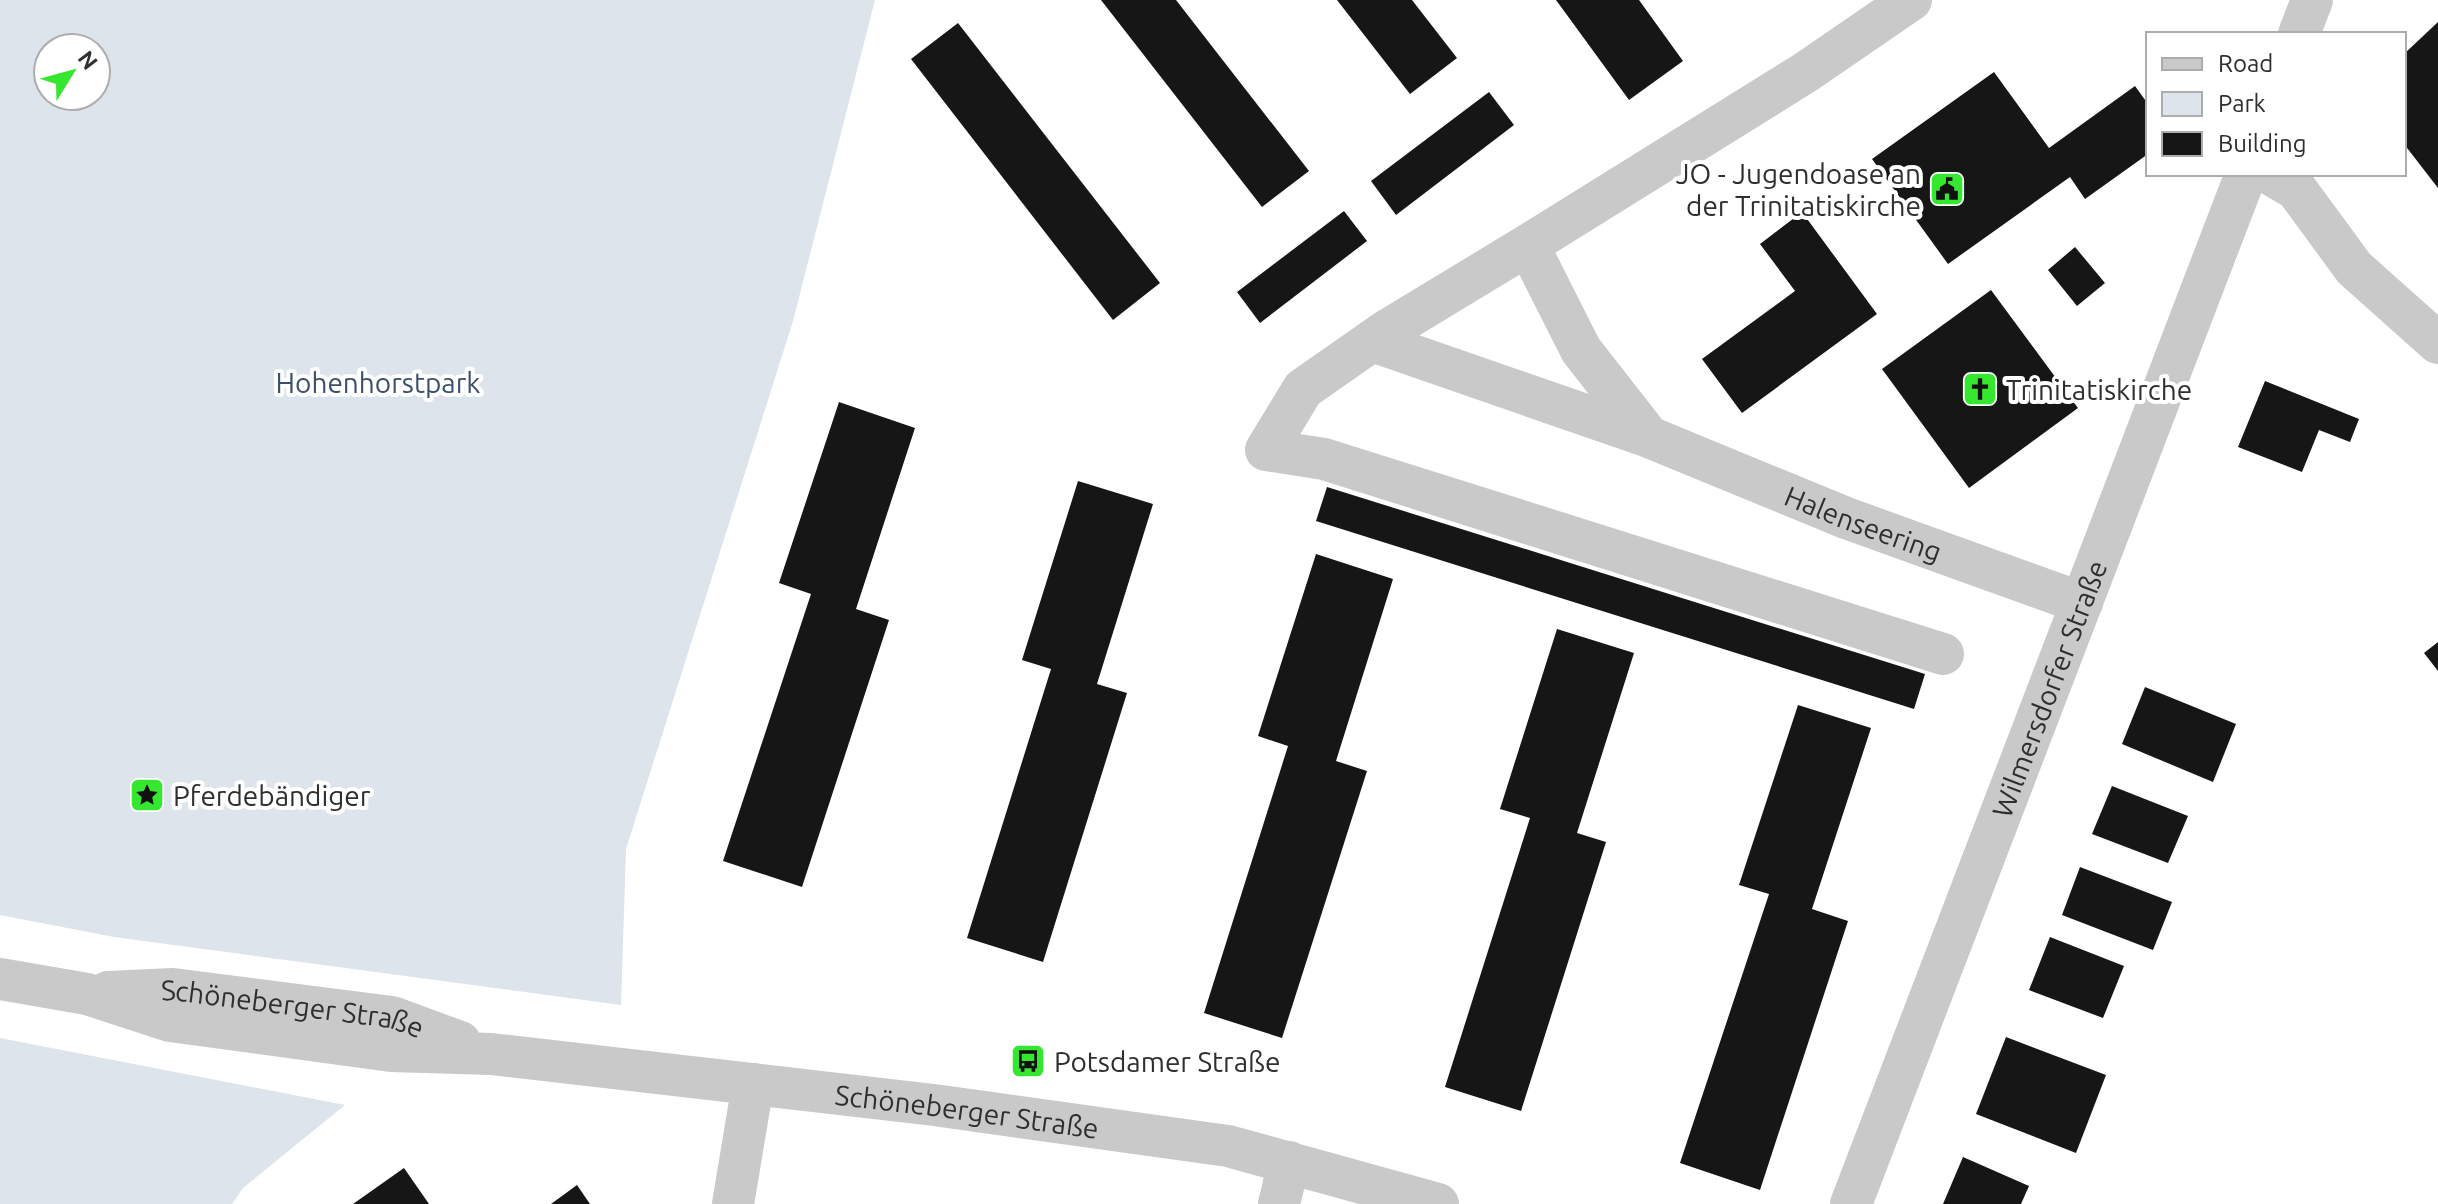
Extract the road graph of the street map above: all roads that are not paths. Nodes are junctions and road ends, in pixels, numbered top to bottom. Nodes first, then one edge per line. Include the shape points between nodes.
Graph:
1 (1911, 0) edge
2 (2312, 0) edge
3 (2300, 32) edge
4 (2245, 176) edge
5 (2273, 176) edge
6 (1528, 245) junction
7 (1372, 341) junction
8 (2438, 343) edge
9 (1649, 437) junction
10 (2082, 603) junction
11 (1943, 654) dead end
12 (0, 979) edge
13 (753, 1084) junction
14 (1289, 1162) junction
15 (733, 1204) edge
16 (1279, 1204) edge
17 (1438, 1204) edge
18 (1851, 1204) edge

1 - 6 street via 1806,72
2 - 3 street
4 - 10 street, Wilmersdorfer Straße
5 - 8 street via 2296,189 2354,268
6 - 7 street
6 - 9 street, Halenseering via 1581,350
7 - 9 street, Halenseering
7 - 11 street via 1303,389 1266,450 1324,459
9 - 10 street, Halenseering via 1846,518
10 - 18 street, Wilmersdorfer Straße
12 - 13 street, Schöneberger Straße via 87,994 170,1021 391,1051 491,1054
13 - 14 street, Schöneberger Straße via 1195,1141
13 - 15 street
14 - 16 street
14 - 17 street, Schöneberger Straße

